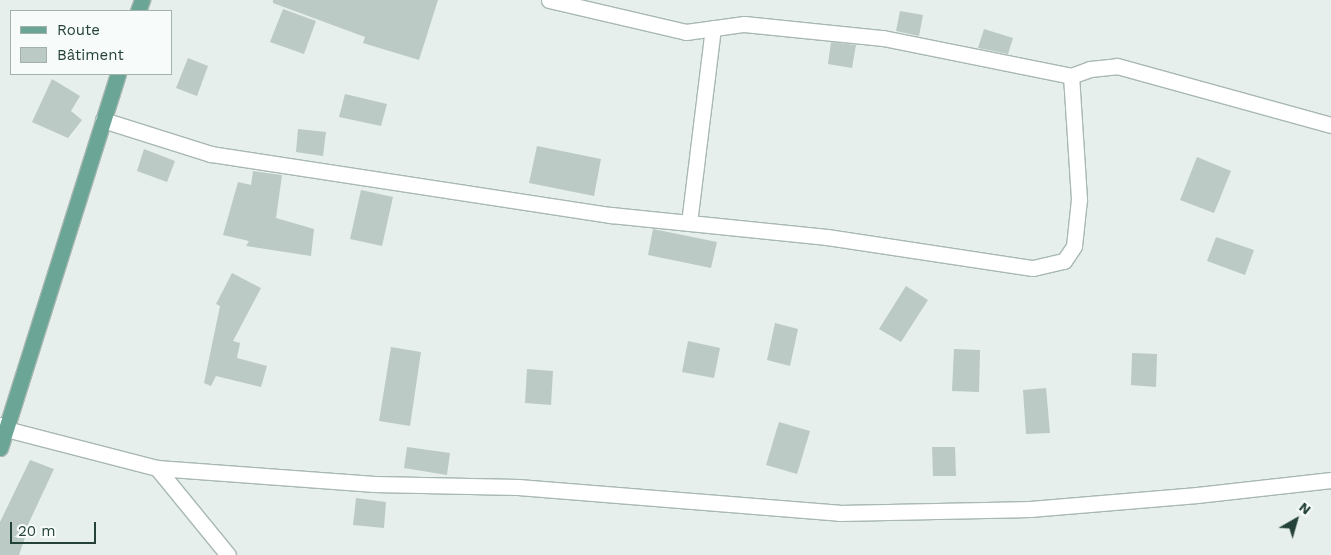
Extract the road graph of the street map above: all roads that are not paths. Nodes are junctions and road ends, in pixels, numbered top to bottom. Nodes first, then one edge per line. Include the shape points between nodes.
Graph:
1 (548, 0) edge
2 (713, 28) junction
3 (118, 75) edge
4 (1071, 76) junction
5 (103, 120) junction
6 (1331, 125) edge
7 (689, 223) junction
8 (3, 427) edge
9 (0, 448) edge
10 (157, 468) junction
11 (1331, 480) edge
12 (228, 555) edge

1 - 2 street via 686,32
2 - 4 street via 744,24 883,38
2 - 7 street
3 - 5 main road
4 - 6 street via 1090,68 1117,66
4 - 7 street via 1078,199 1074,246 1064,261 1033,268 827,237
5 - 7 street via 211,154 611,215
5 - 8 main road
8 - 9 main road
8 - 10 street
10 - 11 street via 374,484 518,488 839,513 1030,510
10 - 12 street

